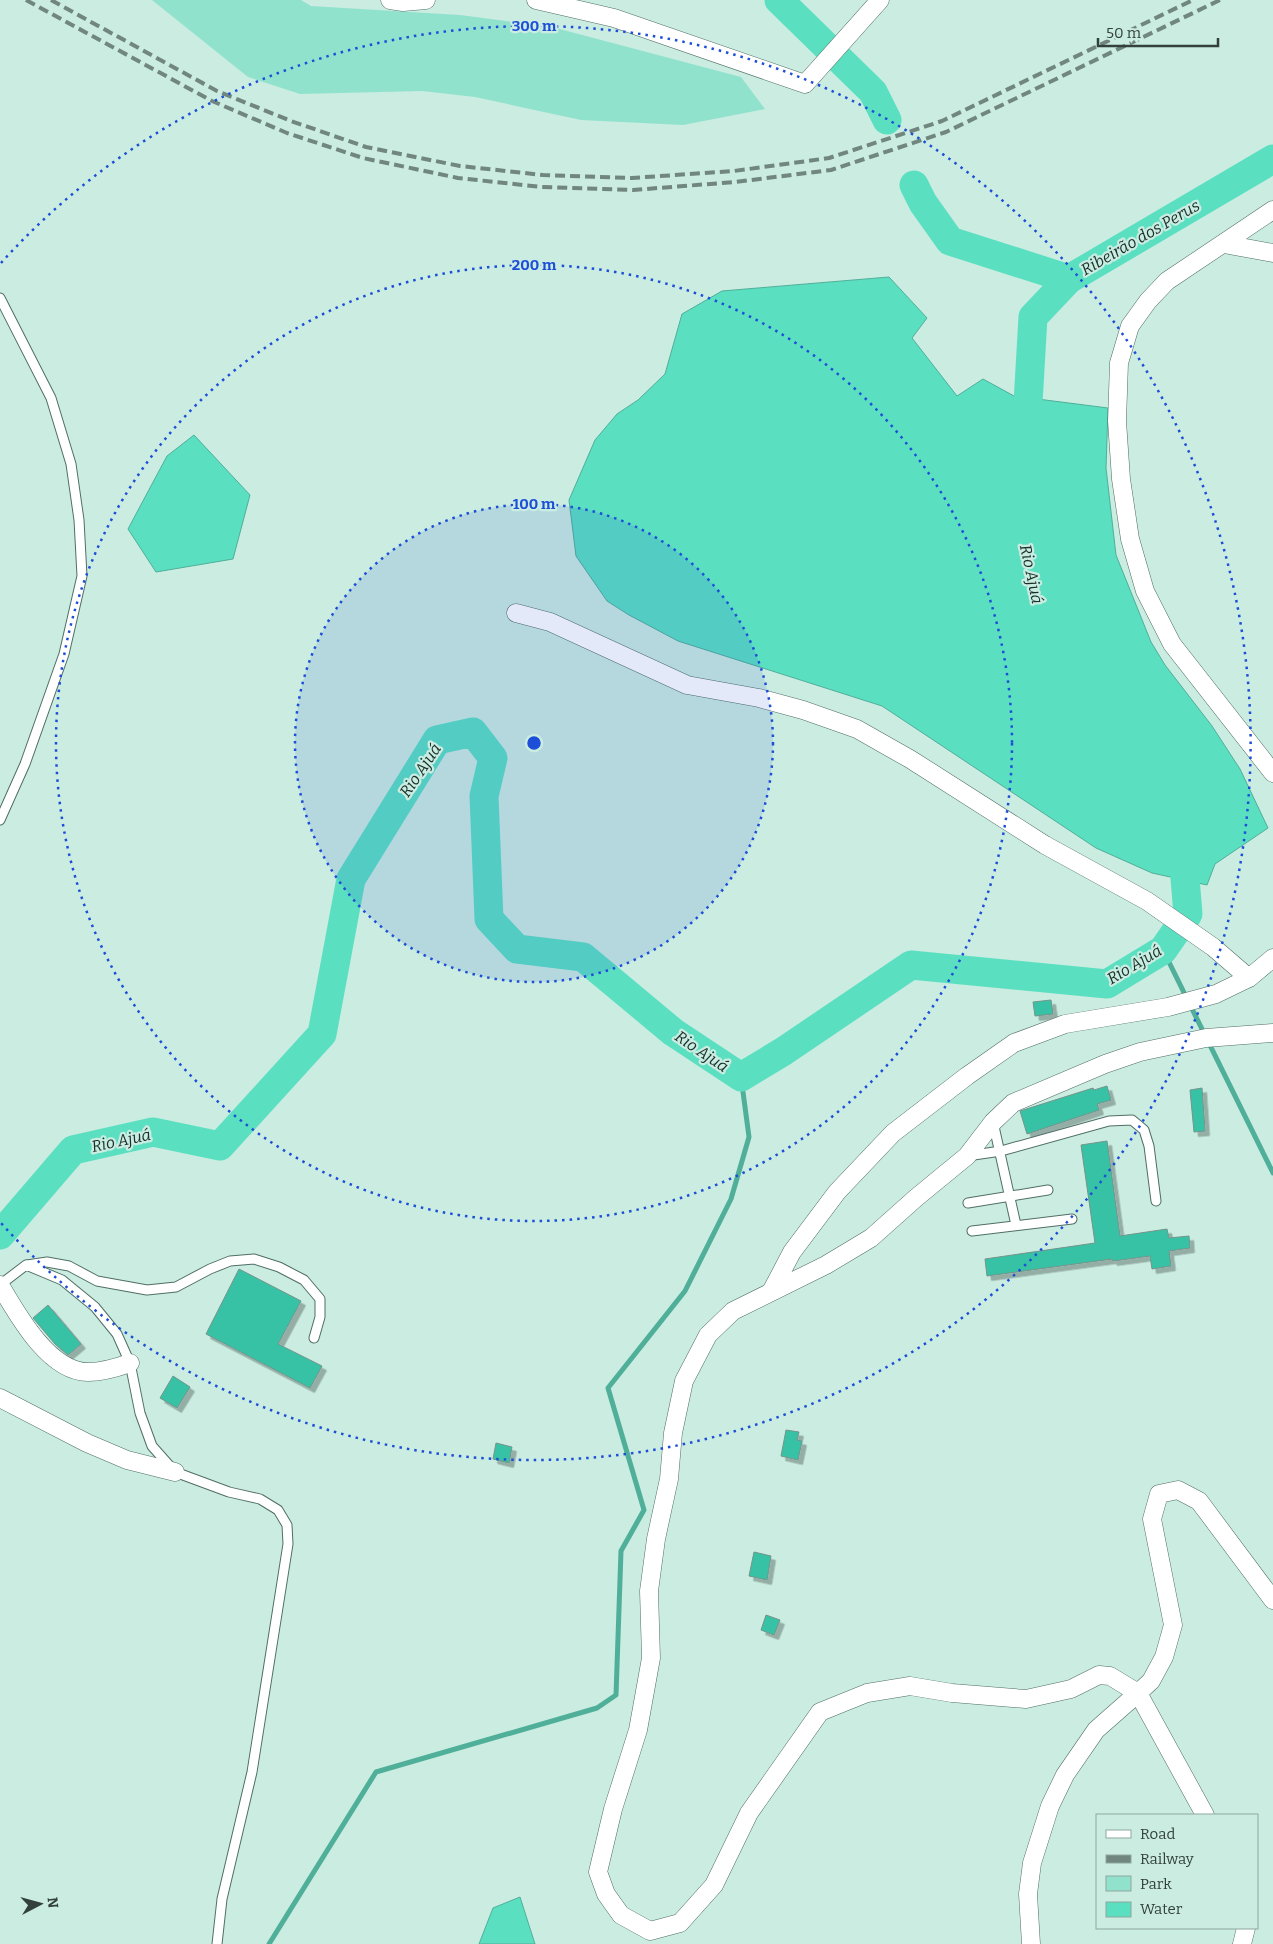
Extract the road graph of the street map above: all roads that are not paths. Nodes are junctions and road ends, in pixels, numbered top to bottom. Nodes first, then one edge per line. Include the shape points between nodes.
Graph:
1 (390, 0) edge
2 (426, 0) edge
3 (536, 0) edge
4 (880, 0) edge
5 (1273, 210) edge
6 (1224, 244) junction
7 (1273, 253) edge
8 (0, 298) edge
9 (516, 613) dead end
10 (1273, 773) edge
11 (0, 820) edge
12 (1273, 958) edge
13 (1249, 978) junction
14 (1273, 1033) edge
15 (993, 1122) junction
16 (1001, 1151) junction
17 (967, 1156) junction
18 (1048, 1190) dead end
19 (1011, 1196) junction
20 (1156, 1200) dead end
21 (968, 1203) dead end
22 (1072, 1219) dead end
23 (1016, 1225) junction
24 (972, 1231) dead end
25 (26, 1265) junction
26 (0, 1285) edge
27 (772, 1290) junction
28 (314, 1338) dead end
29 (130, 1363) junction
30 (0, 1398) edge
31 (175, 1472) junction
32 (1273, 1600) edge
33 (1138, 1692) junction
34 (1204, 1814) edge
35 (1246, 1929) edge
36 (217, 1944) edge
37 (1031, 1944) edge
38 (1242, 1944) edge

1 - 2 street
3 - 4 street via 614,18 805,84
5 - 6 street
6 - 7 street
6 - 10 street via 1167,281 1130,326 1119,363 1117,421 1121,479 1130,538 1145,591 1172,644
8 - 11 lane via 51,398 71,464 82,576 64,654 25,764
9 - 13 street via 550,622 687,685 759,698 857,730 910,759 1044,845 1147,901 1219,952
12 - 13 street
13 - 27 street via 1216,994 1168,1007 1065,1024 1014,1043 893,1133 837,1192 792,1252
14 - 15 street via 1206,1038 1140,1052 1013,1104
15 - 16 lane
15 - 17 street
16 - 17 lane
16 - 19 lane
16 - 20 lane via 1109,1121 1132,1120 1144,1130 1149,1146
17 - 27 street via 871,1238 826,1265
18 - 19 lane
19 - 21 lane
19 - 23 lane
22 - 23 lane
23 - 24 lane
25 - 26 lane
25 - 28 lane via 47,1262 69,1266 97,1281 147,1290 176,1287 230,1261 254,1259 304,1280 320,1299 320,1317
25 - 29 lane via 62,1280 95,1307 117,1334
26 - 29 street via 45,1351 64,1365 86,1373
27 - 33 street via 733,1310 708,1335 684,1382 649,1591 651,1658 638,1730 613,1809 598,1872 606,1894 621,1915 650,1931 680,1923 714,1885 749,1813 820,1712 867,1693 910,1686 1026,1699 1072,1689 1099,1675 1110,1676
29 - 31 lane via 140,1413 152,1446
30 - 31 street via 126,1460
31 - 36 lane via 229,1492 260,1499 278,1510 287,1525 288,1544 252,1772 222,1899
32 - 33 street via 1199,1501 1178,1490 1159,1494 1152,1519 1173,1625 1164,1657 1151,1681
33 - 34 street
33 - 37 street via 1096,1730 1065,1774 1050,1806 1032,1863 1028,1894
35 - 38 street

